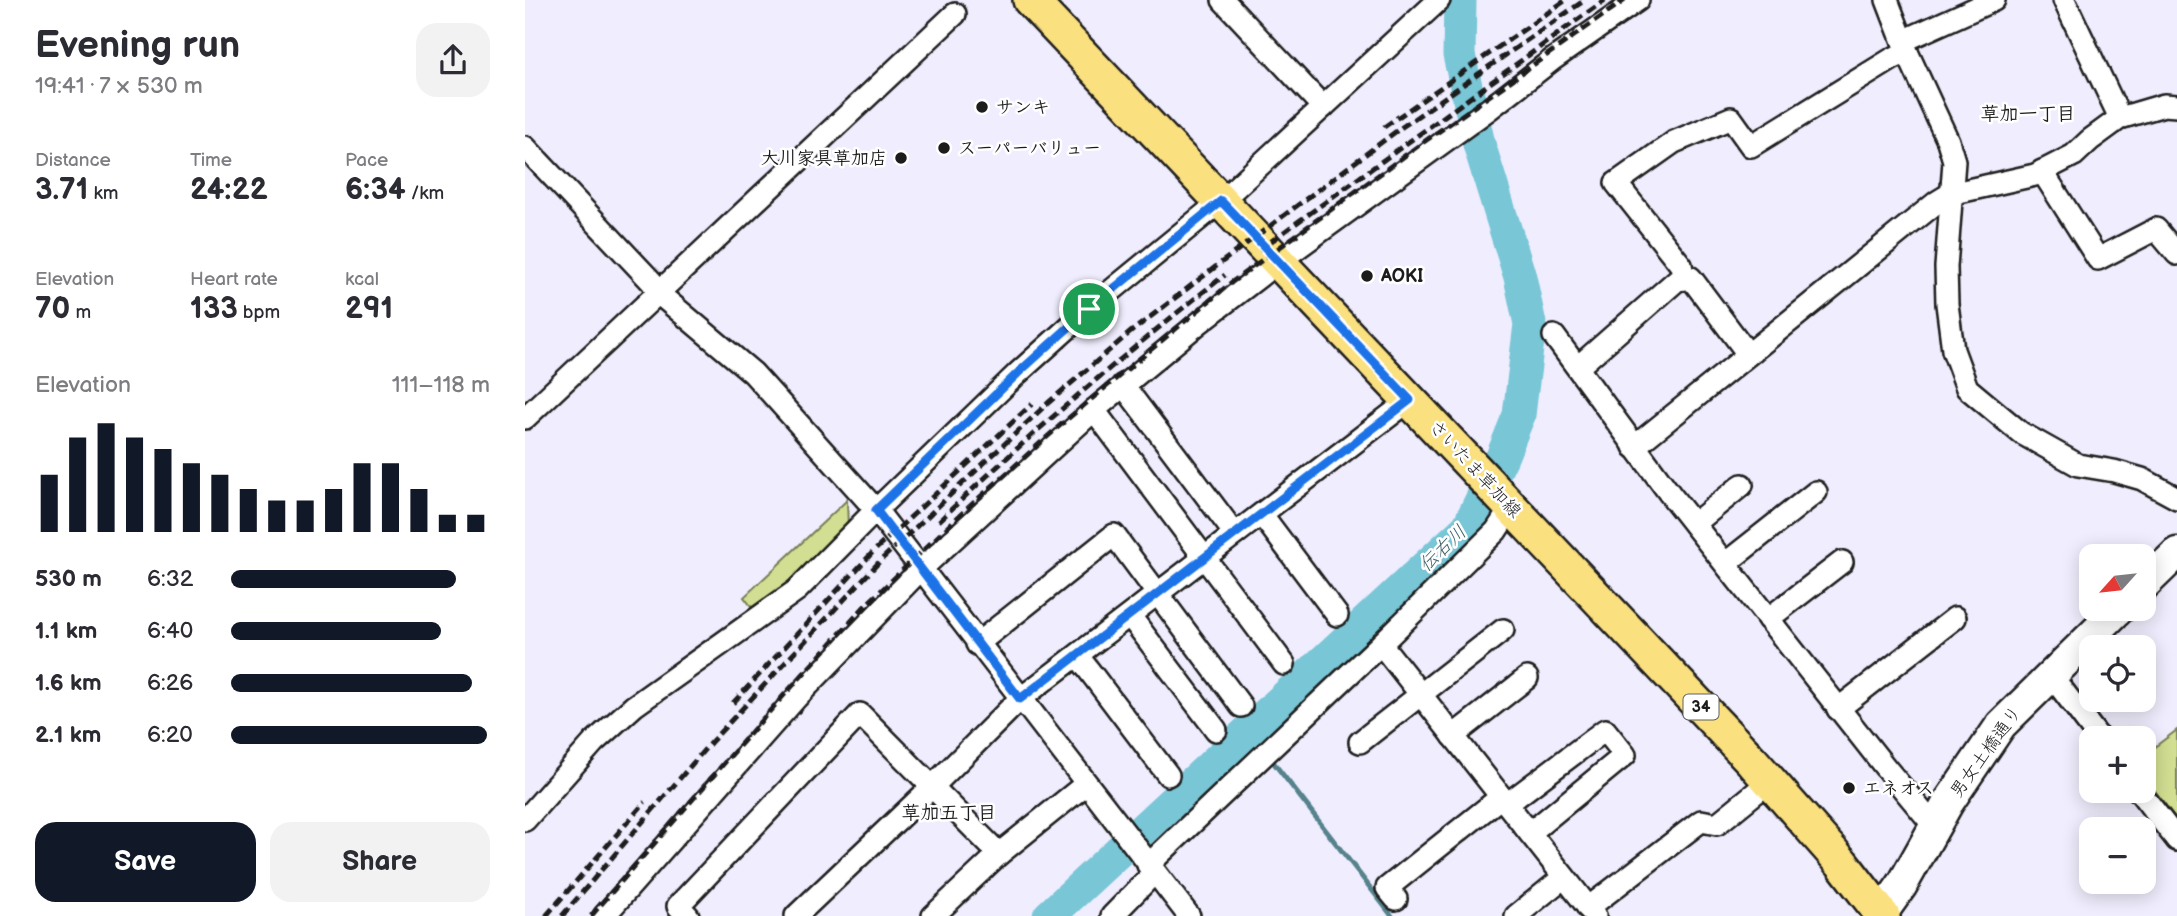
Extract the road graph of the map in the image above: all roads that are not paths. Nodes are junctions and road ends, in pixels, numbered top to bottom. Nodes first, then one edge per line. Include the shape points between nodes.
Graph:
1 (1030, 0) edge
2 (1223, 0) edge
3 (1439, 0) edge
4 (1639, 0) edge
5 (1887, 0) edge
6 (1994, 0) edge
7 (2064, 0) edge
8 (955, 14) dead end
9 (1905, 47) junction
10 (2177, 106) edge
11 (1323, 107) junction
12 (2120, 118) junction
13 (525, 147) edge
14 (2042, 171) junction
15 (1951, 194) junction
16 (1221, 201) junction
17 (2177, 254) edge
18 (1278, 262) junction
19 (1684, 279) junction
20 (659, 293) junction
21 (1554, 336) dead end
22 (1748, 354) junction
23 (1578, 367) junction
24 (1123, 386) junction
25 (1410, 400) junction
26 (1094, 410) junction
27 (525, 418) edge
28 (1634, 447) junction
29 (1742, 485) dead end
30 (1816, 492) dead end
31 (2177, 498) edge
32 (1511, 508) junction
33 (876, 510) junction
34 (1262, 515) junction
35 (1694, 524) junction
36 (1235, 534) junction
37 (2177, 553) edge
38 (1204, 558) junction
39 (1842, 562) dead end
40 (1726, 563) junction
41 (921, 569) junction
42 (2156, 573) edge
43 (1158, 593) junction
44 (1337, 615) dead end
45 (1130, 616) junction
46 (1955, 618) dead end
47 (1768, 619) junction
48 (2106, 621) edge
49 (1503, 630) dead end
50 (977, 644) junction
51 (1381, 644) junction
52 (1077, 656) junction
53 (1285, 664) dead end
54 (2050, 675) junction
55 (1527, 678) dead end
56 (1420, 695) junction
57 (1020, 699) junction
58 (1241, 706) dead end
59 (1838, 709) junction
60 (2090, 726) edge
61 (1216, 730) dead end
62 (1453, 736) junction
63 (1360, 742) dead end
64 (1168, 775) dead end
65 (1770, 781) junction
66 (1086, 784) junction
67 (933, 786) junction
68 (1504, 800) junction
69 (2148, 803) edge
70 (525, 820) edge
71 (1935, 827) junction
72 (1530, 833) junction
73 (2177, 840) edge
74 (999, 854) junction
75 (1149, 865) junction
76 (1565, 877) junction
77 (1396, 899) dead end
78 (1592, 912) edge
79 (1881, 915) edge
80 (604, 916) edge
81 (688, 916) edge
82 (796, 916) edge
83 (933, 916) edge
84 (1112, 916) edge
85 (1188, 916) edge
86 (1516, 916) edge

1 - 16 main road, さいたま草加線 / 34
2 - 11 street
3 - 11 street
4 - 18 street
5 - 9 street
6 - 9 street
7 - 12 street
8 - 20 street
9 - 15 street via 1954,160
9 - 19 street via 1751,146 1731,118 1674,142 1616,183 1681,265
10 - 12 street via 2164,105
11 - 16 street
12 - 14 street via 2074,155
13 - 20 street
14 - 15 street
14 - 17 street via 2098,258 2156,229
15 - 22 street
15 - 31 street via 1947,304 1954,350 1967,388 2021,433 2078,465 2142,479
16 - 18 main road, さいたま草加線 / 34
16 - 33 street via 1089,309
18 - 24 street
18 - 25 main road, さいたま草加線 / 34
19 - 22 street via 1691,278
19 - 23 street via 1677,280
20 - 27 street
20 - 33 street via 753,373
21 - 23 street
22 - 28 street
23 - 28 street
24 - 26 street
24 - 36 street
25 - 32 main road, さいたま草加線 / 34
25 - 34 street
26 - 38 street
26 - 41 street
28 - 35 street
29 - 35 street
30 - 40 street
32 - 51 street via 1496,531
32 - 65 main road, さいたま草加線 / 34
33 - 41 street
33 - 70 street via 797,590 634,706 594,742
34 - 36 street
34 - 44 street
35 - 40 street
36 - 38 street
37 - 42 street
38 - 43 street
38 - 53 street
39 - 47 street
40 - 47 street
41 - 50 street
41 - 80 street via 796,698
43 - 45 street
43 - 50 street via 1114,535
43 - 58 street
45 - 52 street
45 - 61 street
46 - 59 street
47 - 59 street
48 - 54 street, 男女土橋通り
49 - 56 street
50 - 57 street
51 - 56 street
51 - 75 street
52 - 57 street
52 - 64 street
54 - 60 street
54 - 71 street, 男女土橋通り via 2001,725
55 - 62 street
56 - 62 street
56 - 63 street
57 - 66 street
57 - 67 street
59 - 71 street
62 - 68 street
65 - 78 street via 1717,824 1701,821
65 - 79 main road, さいたま草加線 / 34
66 - 74 street
66 - 75 street
67 - 74 street
67 - 81 street via 860,714 678,906
67 - 82 street
68 - 72 street
68 - 72 street via 1605,730 1625,755
68 - 77 street via 1387,888
69 - 73 street
71 - 79 street, 男女土橋通り
72 - 76 street
74 - 83 street
75 - 84 street
75 - 85 street
76 - 78 street
76 - 86 street

